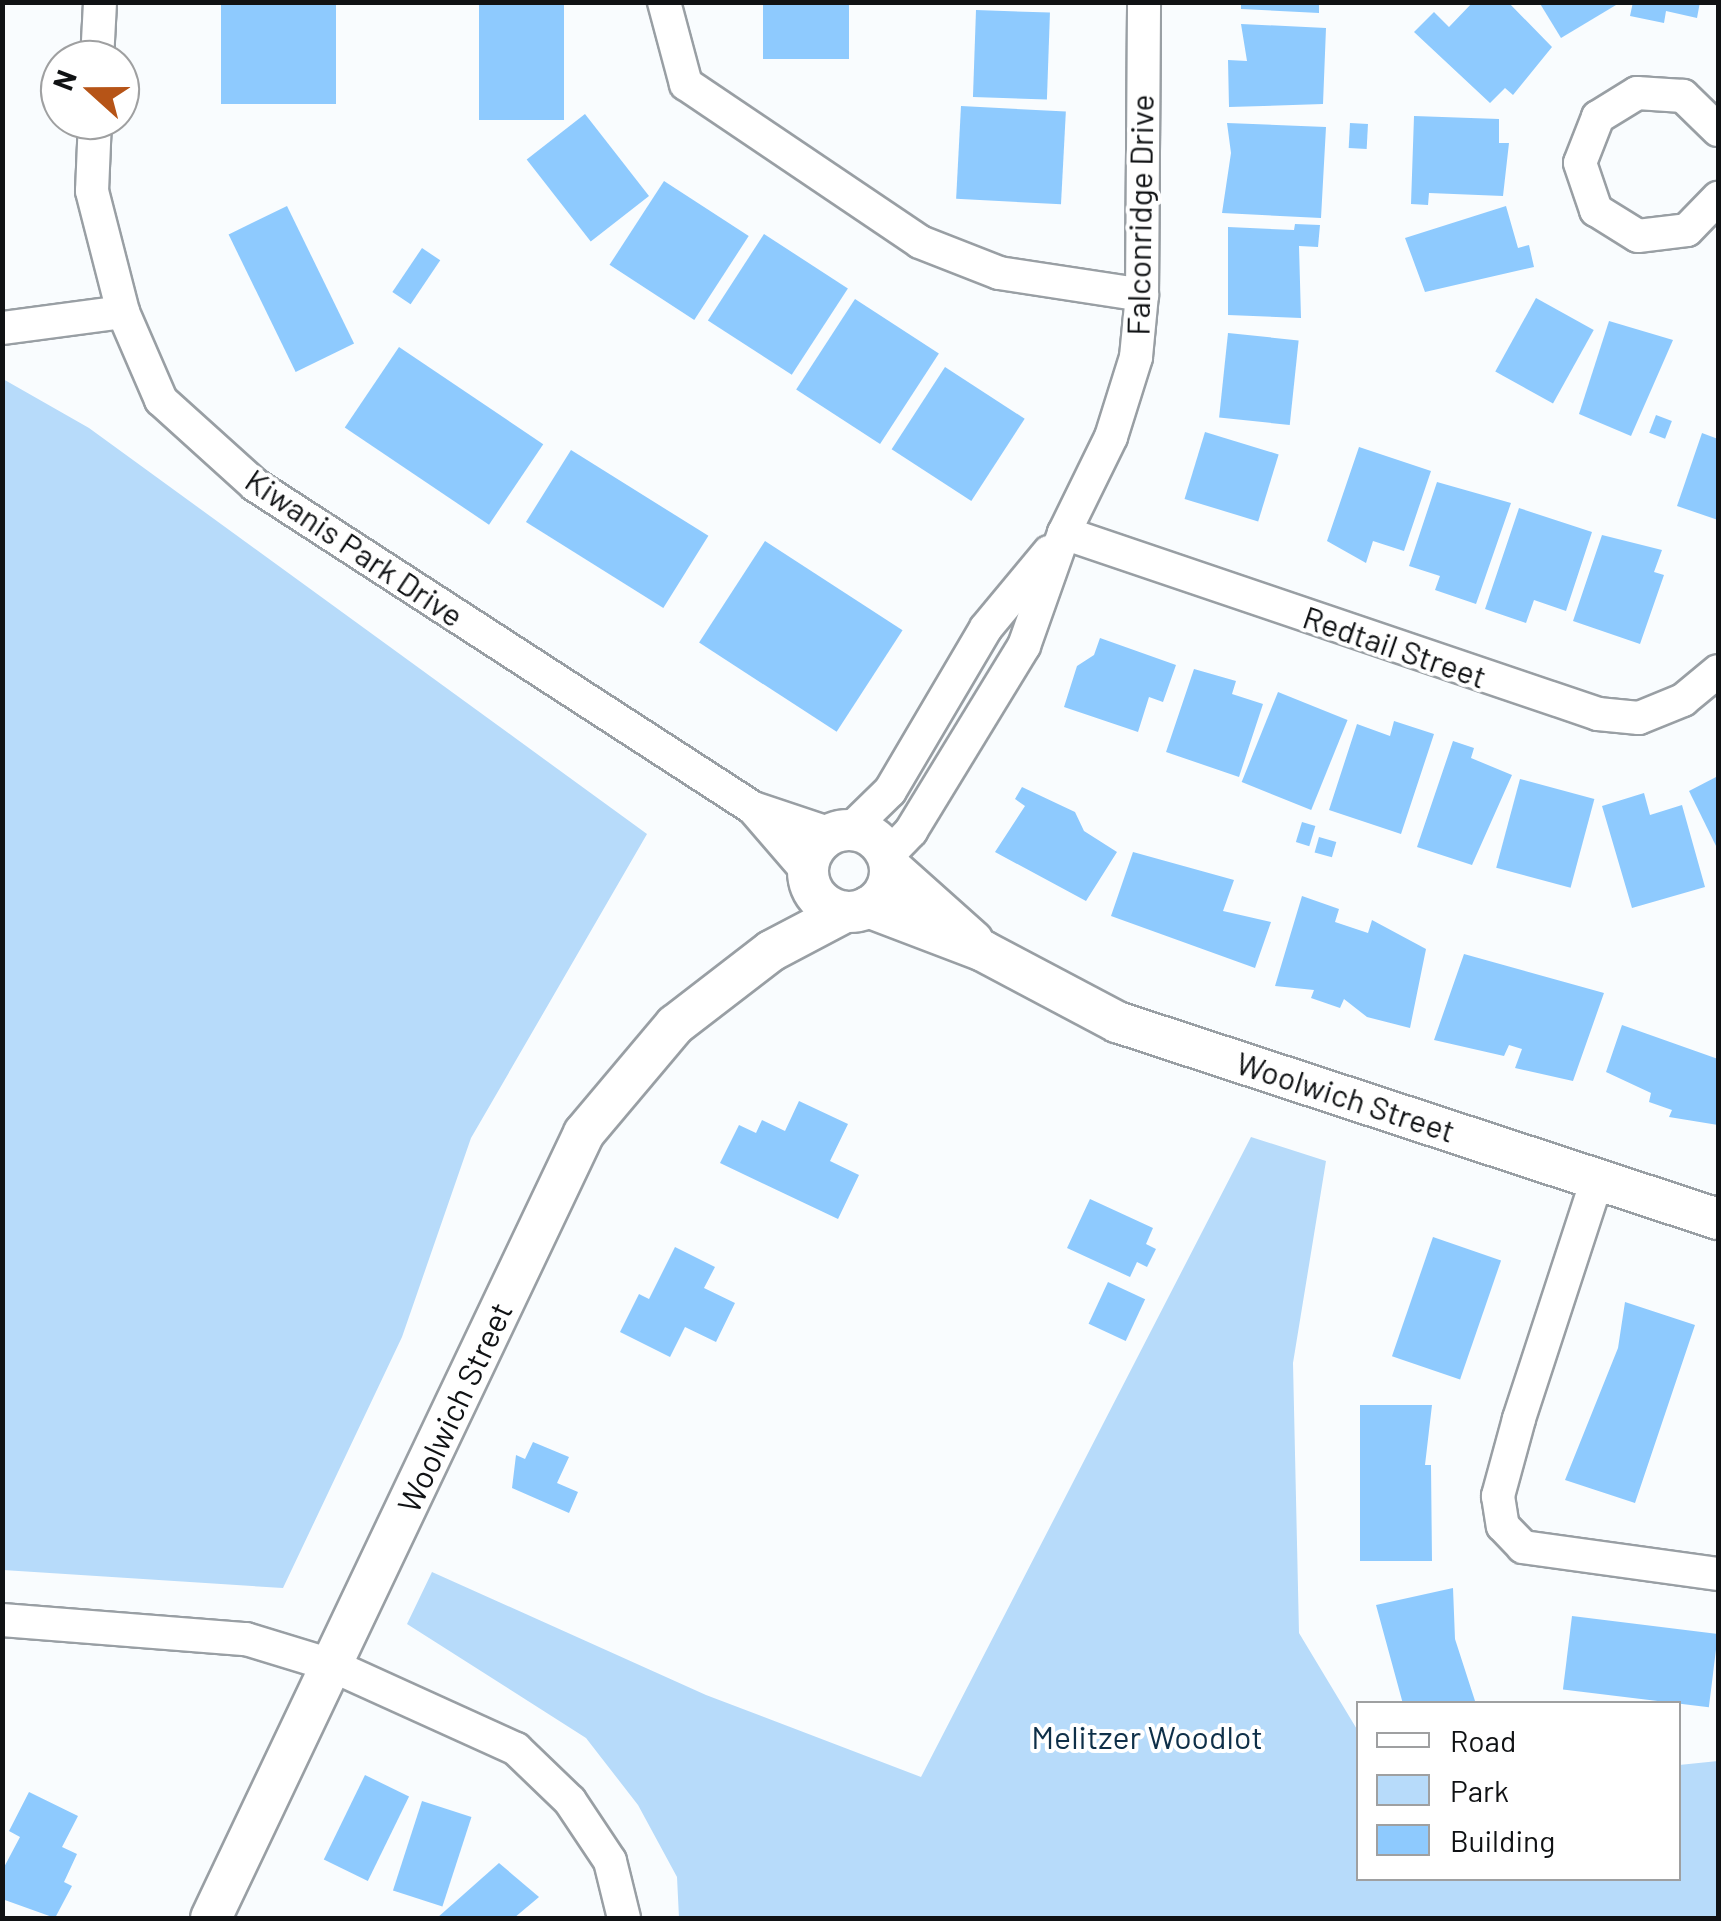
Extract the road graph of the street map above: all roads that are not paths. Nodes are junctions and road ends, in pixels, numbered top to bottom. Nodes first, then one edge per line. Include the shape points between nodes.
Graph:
1 (100, 2) edge
2 (664, 2) edge
3 (1144, 2) edge
4 (98, 40) edge
5 (1718, 130) edge
6 (94, 140) edge
7 (1718, 198) edge
8 (1142, 296) junction
9 (123, 312) junction
10 (2, 328) edge
11 (1064, 533) junction
12 (1718, 671) edge
13 (754, 808) junction
14 (841, 832) junction
15 (888, 862) junction
16 (809, 879) junction
17 (856, 909) junction
18 (771, 951) junction
19 (982, 951) junction
20 (1598, 1177) junction
21 (1718, 1219) edge
22 (1718, 1574) edge
23 (2, 1620) edge
24 (330, 1665) junction
25 (211, 1918) edge
26 (624, 1918) edge

1 - 4 street
2 - 8 street via 686,84 920,242 999,273
3 - 8 street, Falconridge Drive
5 - 7 street via 1683,96 1637,92 1598,117 1580,163 1596,210 1638,236 1687,230
6 - 9 street, Kiwanis Park Drive via 92,191
8 - 11 street, Falconridge Drive via 1136,357 1111,437
9 - 10 street
9 - 13 street, Kiwanis Park Drive via 162,400 256,485
11 - 12 street, Redtail Street via 1598,714 1639,718 1683,700
11 - 14 street, Falconridge Drive via 986,628 890,790
11 - 15 street, Falconridge Drive via 1024,646
13 - 14 street, Kiwanis Park Drive
13 - 16 street, Kiwanis Park Drive
14 - 15 street, Woolwich Street via 873,838
14 - 16 street, Woolwich Street via 814,850
15 - 17 street via 885,890
15 - 19 street, Woolwich Street
16 - 17 street, Woolwich Street via 824,904
16 - 18 street, Woolwich Street
17 - 18 street, Woolwich Street
17 - 19 street, Woolwich Street
18 - 24 street, Woolwich Street via 675,1025 584,1133
19 - 20 street, Woolwich Street via 1117,1022
20 - 21 street, Woolwich Street
20 - 22 street via 1508,1458 1498,1496 1502,1526 1523,1547
23 - 24 street via 246,1639
24 - 25 street, Woolwich Street
24 - 26 street via 516,1748 570,1801 610,1861

